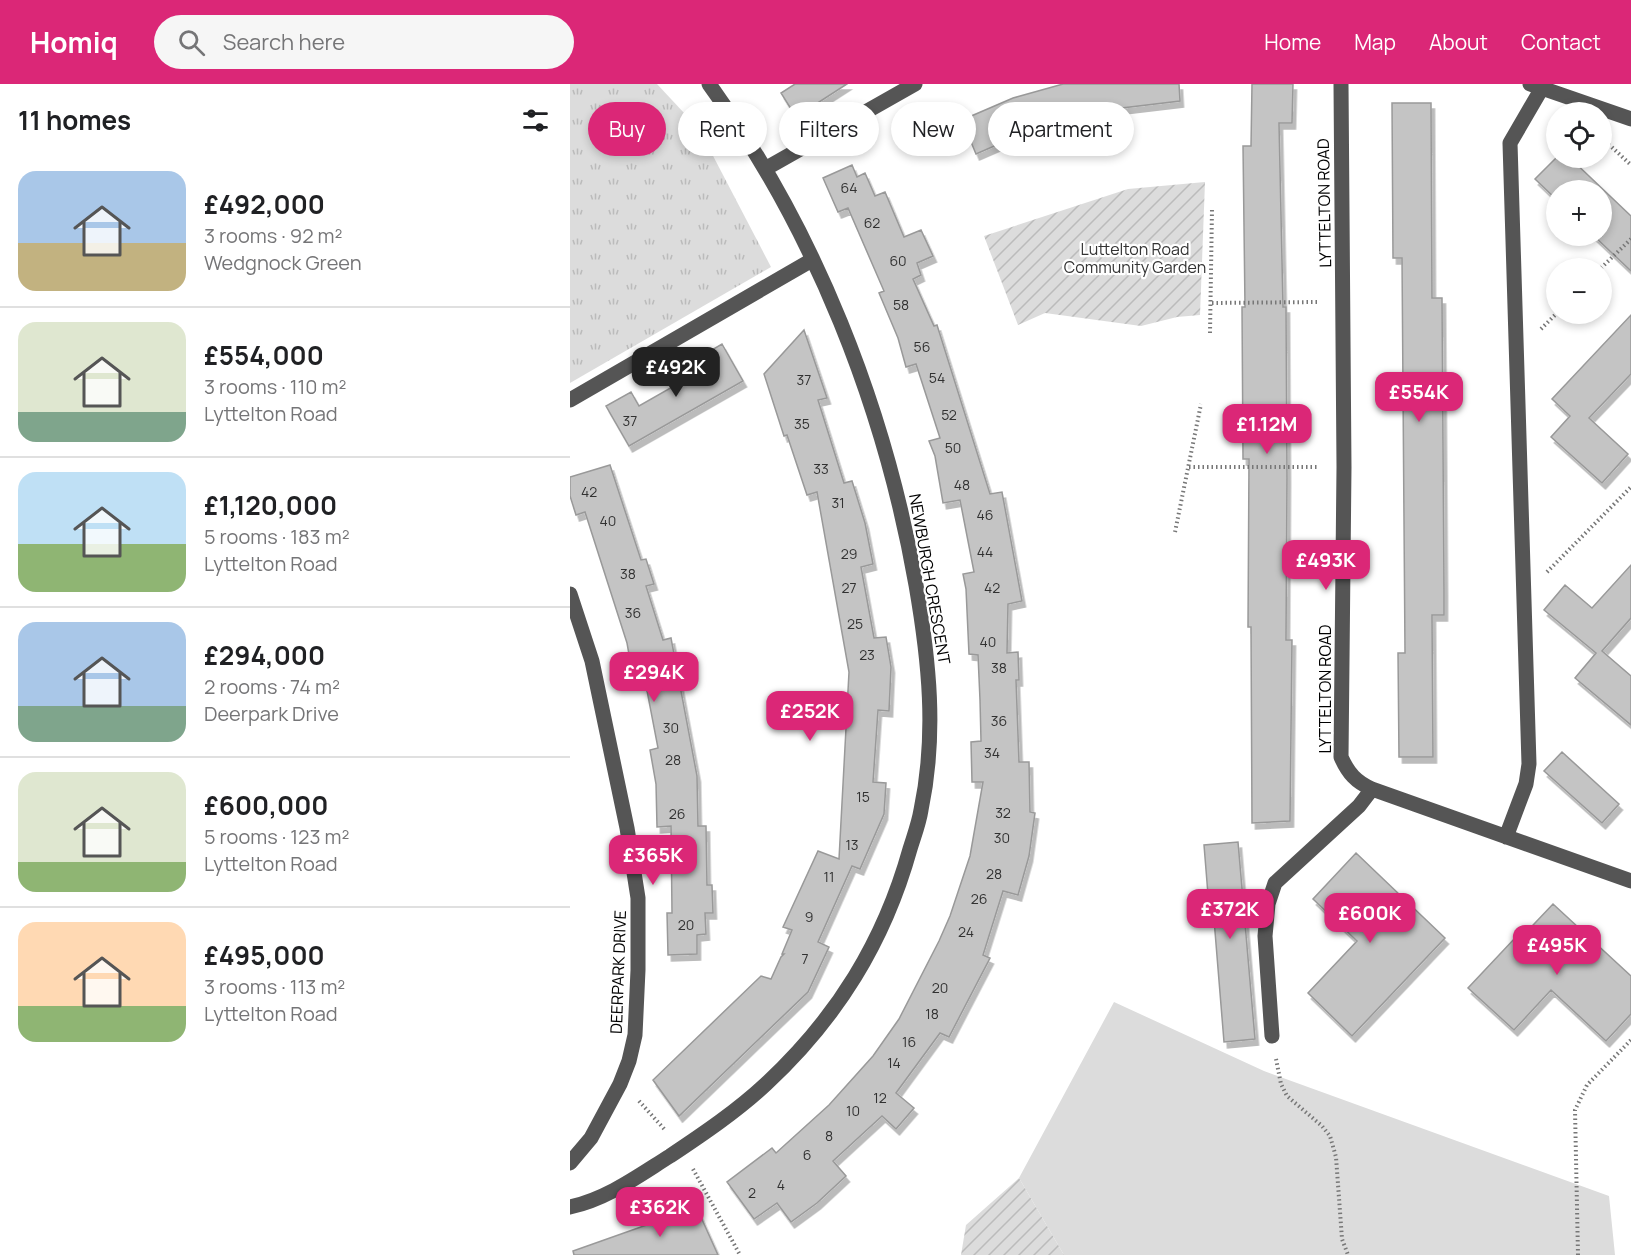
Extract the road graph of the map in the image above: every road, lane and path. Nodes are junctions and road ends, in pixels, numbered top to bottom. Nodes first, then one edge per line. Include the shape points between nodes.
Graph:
1 (709, 84) edge
2 (915, 84) edge
3 (1341, 84) edge
4 (1536, 86) edge
5 (1631, 119) edge
6 (1612, 147) edge
7 (1631, 165) edge
8 (765, 169) junction
9 (1212, 209) dead end
10 (1631, 238) edge
11 (1611, 258) edge
12 (812, 260) junction
13 (1343, 302) junction
14 (1212, 303) junction
15 (1210, 333) dead end
16 (570, 400) edge
17 (1201, 404) dead end
18 (1189, 467) junction
19 (1344, 467) junction
20 (1631, 487) edge
21 (1175, 532) dead end
22 (570, 594) edge
23 (1523, 596) junction
24 (1372, 789) junction
25 (1506, 837) junction
26 (1631, 881) edge
27 (1272, 1036) joint
28 (1631, 1040) edge
29 (621, 1084) junction
30 (681, 1148) junction
31 (570, 1163) edge
32 (570, 1207) edge
33 (740, 1255) edge
34 (1348, 1255) edge
35 (1578, 1255) edge

1 - 8 street, NEWBURGH CRESCENT
2 - 8 street
3 - 13 street, LYTTELTON ROAD
4 - 5 street
4 - 23 street via 1510,143
6 - 7 path
8 - 12 street, NEWBURGH CRESCENT
9 - 14 path
10 - 11 path
12 - 16 street
12 - 30 street, NEWBURGH CRESCENT via 866,390 910,549 930,680 930,735 921,811 891,909 844,995 782,1070 747,1102
13 - 14 path
13 - 19 street, LYTTELTON ROAD
14 - 15 path
17 - 18 path
18 - 19 path
18 - 21 path
19 - 24 street, LYTTELTON ROAD via 1341,757 1350,774
20 - 23 path
22 - 29 street, DEERPARK DRIVE via 592,661 638,898 635,1035
23 - 25 street via 1529,764 1526,784
24 - 25 street, LYTTELTON ROAD
24 - 27 street via 1359,806 1275,883 1265,936
25 - 26 street, LYTTELTON ROAD
27 - 34 path via 1287,1096 1330,1136 1336,1157 1342,1239
28 - 35 path via 1587,1085 1575,1110
29 - 30 path
29 - 31 street, DEERPARK DRIVE via 591,1138
30 - 32 street via 630,1182 589,1203
30 - 33 path

